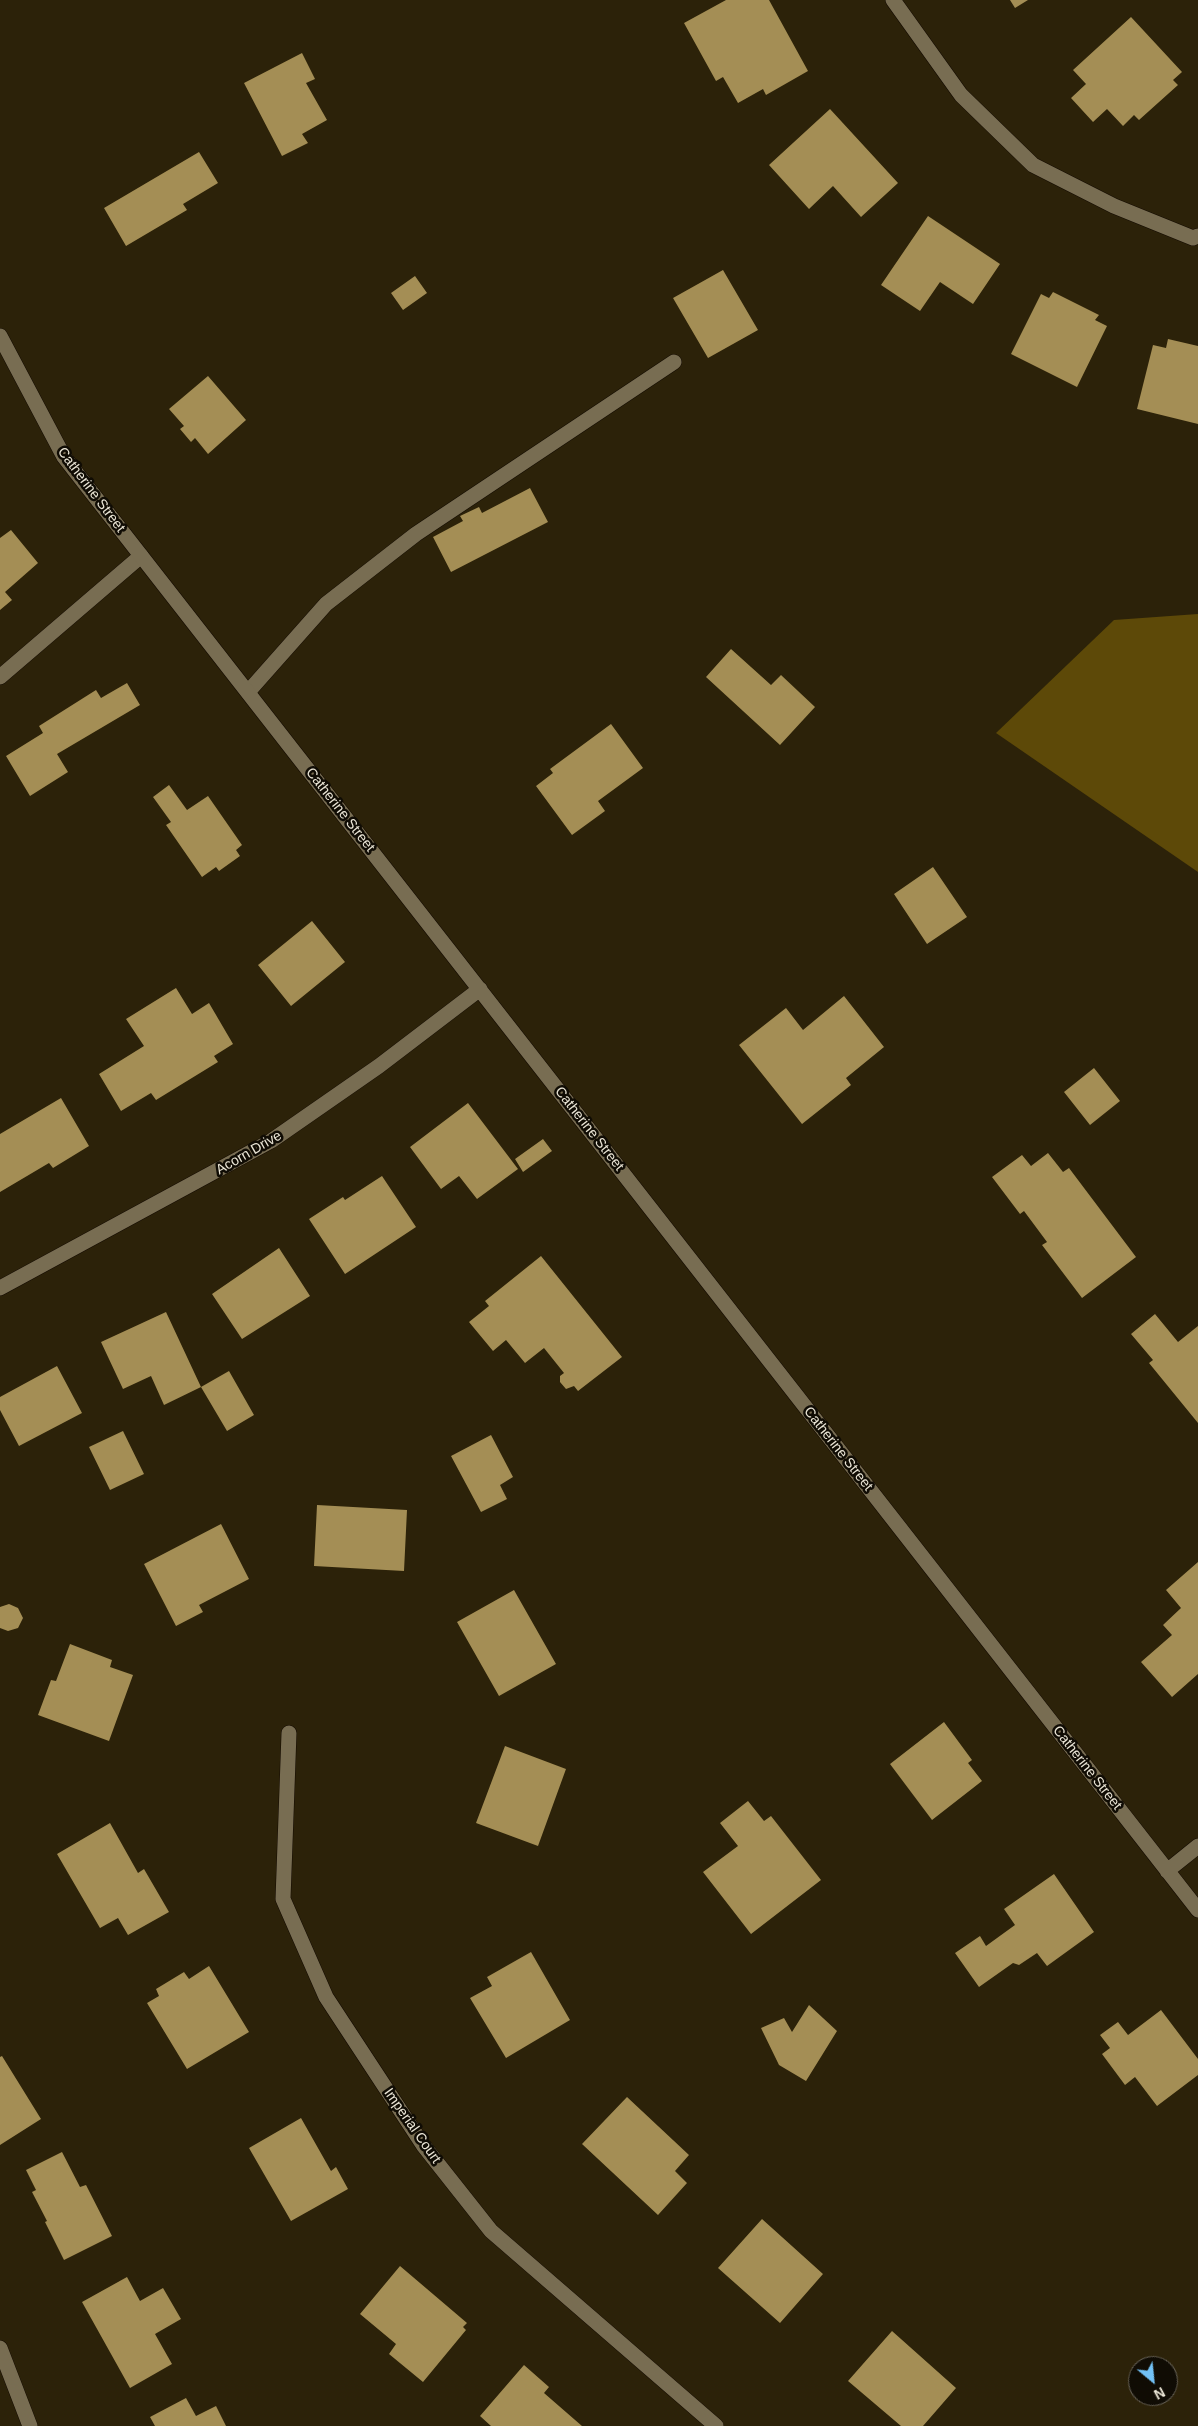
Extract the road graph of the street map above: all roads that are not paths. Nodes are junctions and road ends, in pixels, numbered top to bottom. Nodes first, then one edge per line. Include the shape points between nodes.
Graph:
1 (893, 0) edge
2 (1198, 236) edge
3 (0, 336) edge
4 (674, 362) dead end
5 (141, 556) junction
6 (0, 676) edge
7 (248, 692) junction
8 (480, 989) junction
9 (0, 1288) edge
10 (289, 1733) dead end
11 (1198, 1846) edge
12 (1168, 1871) junction
13 (1198, 1910) edge
14 (0, 2348) edge
15 (30, 2426) edge
16 (716, 2426) edge

1 - 2 street via 961,95 1033,165 1114,206 1193,238
3 - 5 street, Catherine Street via 64,457
4 - 7 street via 416,534 326,604
5 - 6 street
5 - 7 street, Catherine Street
7 - 8 street, Catherine Street
8 - 9 street, Acorn Drive via 379,1066 272,1141
8 - 12 street, Catherine Street
10 - 16 street, Imperial Court via 283,1899 326,1997 423,2144 491,2231
11 - 12 street
12 - 13 street, Catherine Street
14 - 15 street

